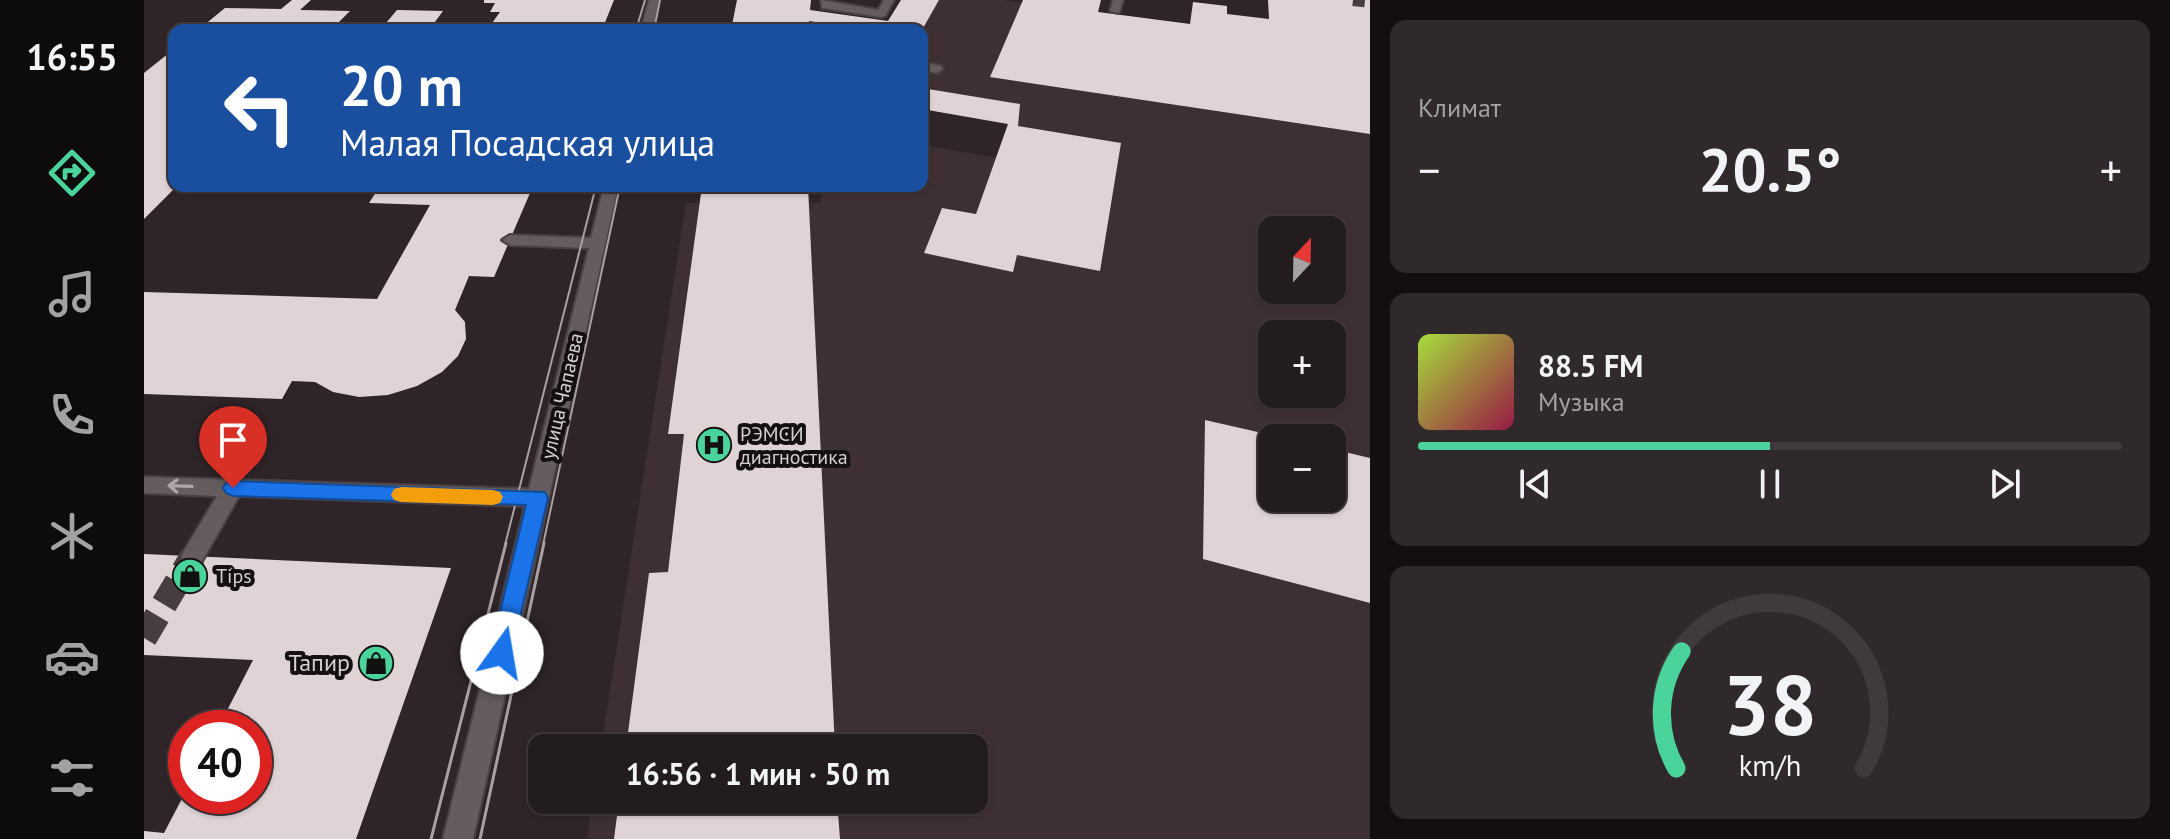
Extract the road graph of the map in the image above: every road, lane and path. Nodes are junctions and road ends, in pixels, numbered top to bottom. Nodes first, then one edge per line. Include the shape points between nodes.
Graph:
1 (654, 0) edge
2 (826, 0) edge
3 (889, 0) edge
4 (648, 24) edge
5 (928, 67) edge
6 (937, 69) dead end
7 (610, 192) edge
8 (510, 240) dead end
9 (597, 243) junction
10 (144, 485) edge
11 (233, 488) junction
12 (538, 498) junction
13 (193, 556) tunnel mouth
14 (458, 839) edge

1 - 4 street
2 - 3 street via 826,6 881,14
5 - 6 street
7 - 9 street, улица Чапаева
8 - 9 street
9 - 12 street, улица Чапаева
11 -> 10 street
11 - 12 street
11 - 13 street
12 - 14 street, улица Чапаева

